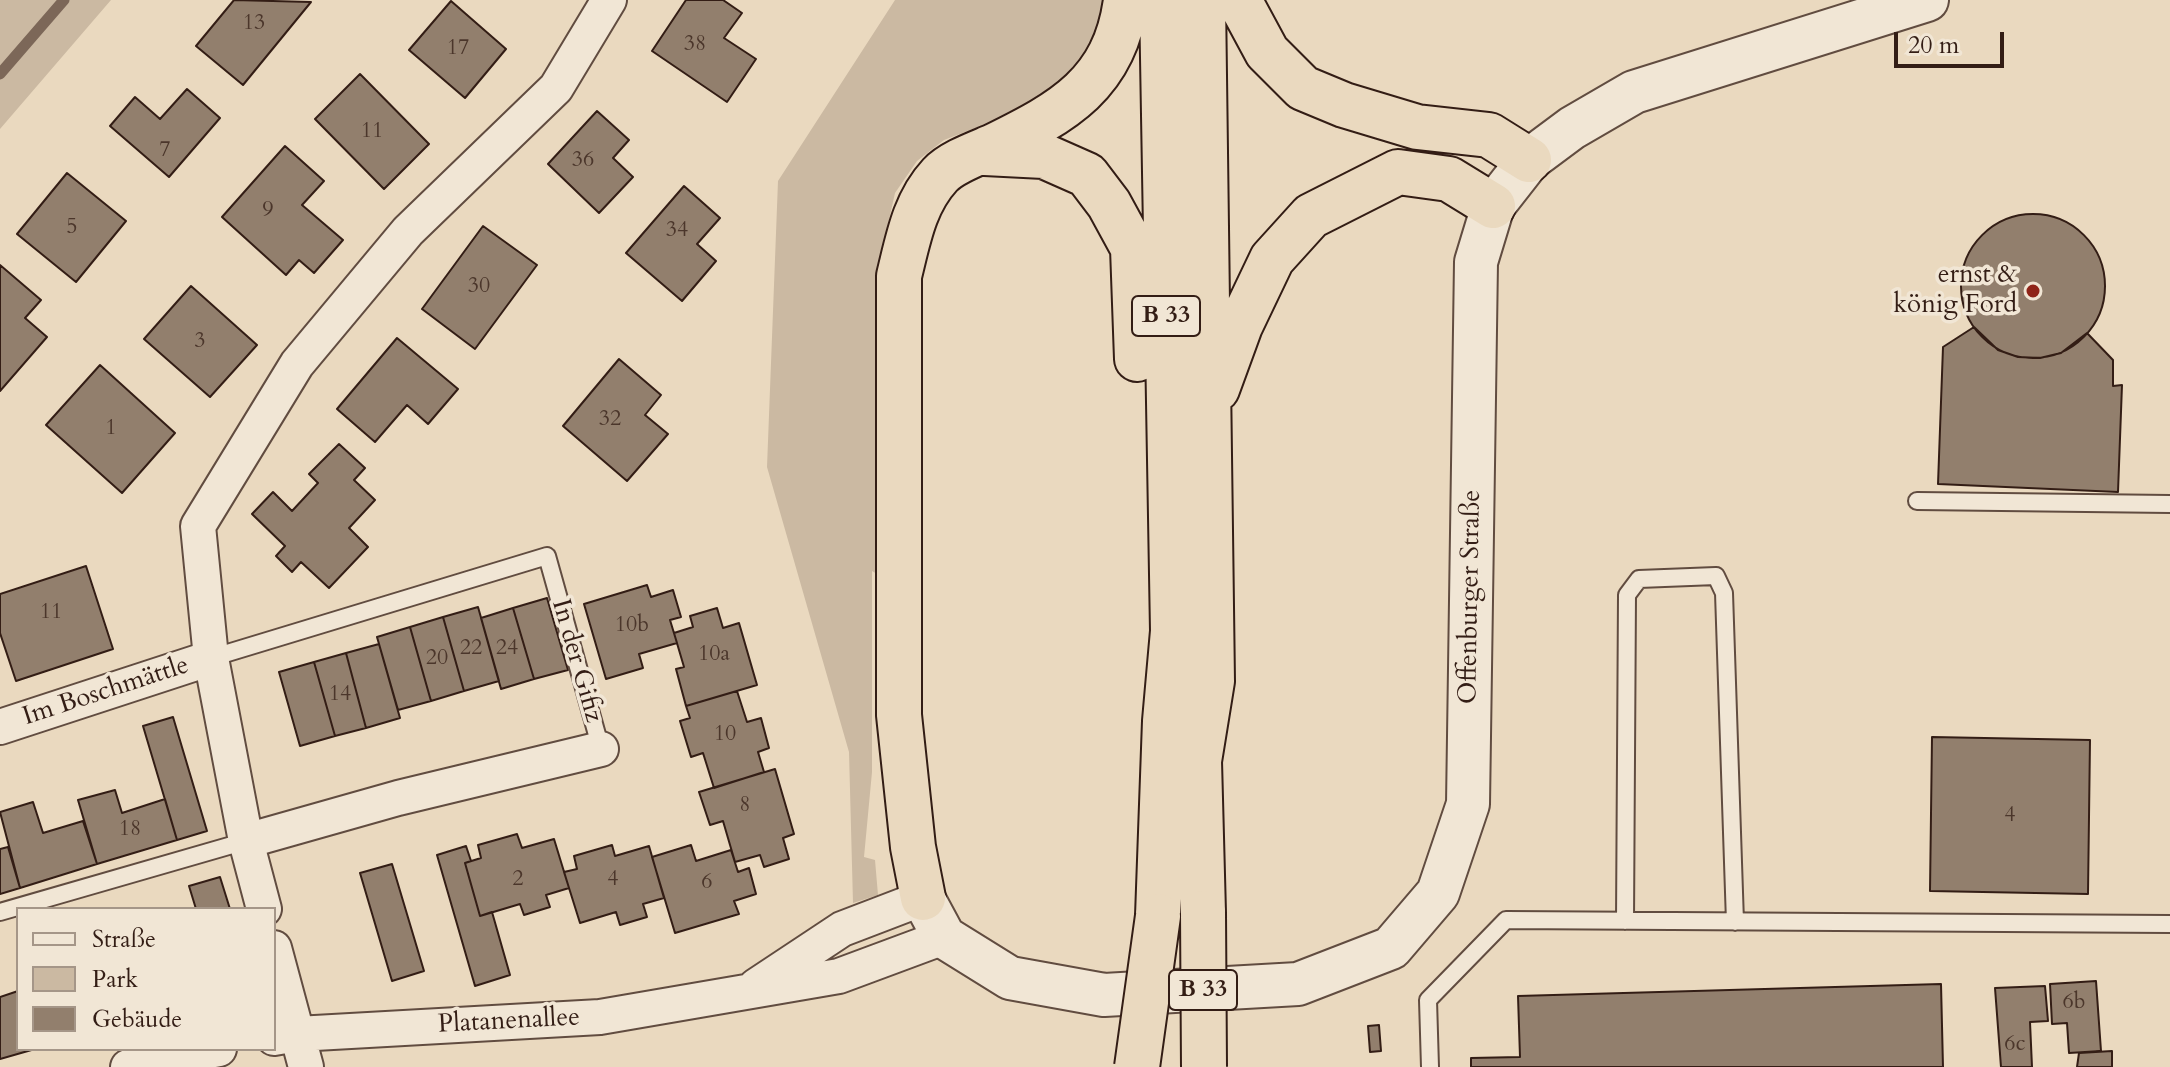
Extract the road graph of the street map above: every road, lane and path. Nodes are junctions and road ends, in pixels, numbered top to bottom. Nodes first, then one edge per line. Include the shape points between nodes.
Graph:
1 (609, 0) edge
2 (1126, 0) edge
3 (1162, 0) edge
4 (1203, 0) edge
5 (1239, 0) edge
6 (1927, 0) edge
7 (979, 153) junction
8 (1529, 160) junction
9 (1493, 206) junction
10 (1207, 418) junction
11 (1917, 501) dead end
12 (2170, 504) edge
13 (1173, 631) junction
14 (211, 658) junction
15 (1165, 721) junction
16 (0, 727) edge
17 (601, 749) joint
18 (1199, 761) junction
19 (246, 841) junction
20 (923, 898) junction
21 (17, 907) edge
22 (263, 907) edge
23 (1625, 921) junction
24 (1735, 922) junction
25 (2170, 924) edge
26 (944, 937) junction
27 (276, 964) edge
28 (742, 995) junction
29 (285, 1036) edge
30 (209, 1051) edge
31 (128, 1067) edge
32 (306, 1067) edge
33 (1137, 1067) edge
34 (1204, 1067) edge
35 (1430, 1067) edge

1 - 14 street via 556,88 408,231 297,364 198,526
2 - 7 highway via 1122,30 1100,75 1049,119
3 - 13 highway, B 33
4 - 10 highway, B 33
5 - 8 highway via 1267,52 1303,88 1417,127 1489,135
6 - 8 street, Offenburger Straße via 1634,92
7 - 15 highway via 1044,156 1087,175 1133,248 1144,586
7 - 20 highway via 941,174 915,211 899,276 899,715
8 - 9 street, Offenburger Straße
9 - 10 highway via 1449,179 1398,172 1311,216 1272,259 1240,326
9 - 26 street, Offenburger Straße via 1476,262 1468,804 1438,893 1391,948 1298,984 1104,995 1010,978
10 - 18 highway, B 33 via 1212,681
11 - 12 lane
13 - 15 highway, B 33
13 - 18 highway, B 33
14 - 16 street, Im Boschmättle
14 - 17 lane, In der Gifiz via 547,556
14 - 19 street
15 - 33 highway, B 33, bridge via 1158,916
17 - 19 street, In der Gifiz
18 - 34 highway, B 33, bridge
19 - 21 lane
19 - 22 street
20 - 26 street, Offenburger Straße
20 - 28 street, Platanenallee via 842,929
23 - 24 lane
23 - 24 lane via 1627,595 1639,579 1716,576 1724,593
23 - 35 lane via 1506,920 1428,1000
24 - 25 lane
26 - 28 street, Platanenallee via 839,976
27 - 29 street
28 - 29 street, Platanenallee via 600,1017
29 - 32 street
30 - 31 street

